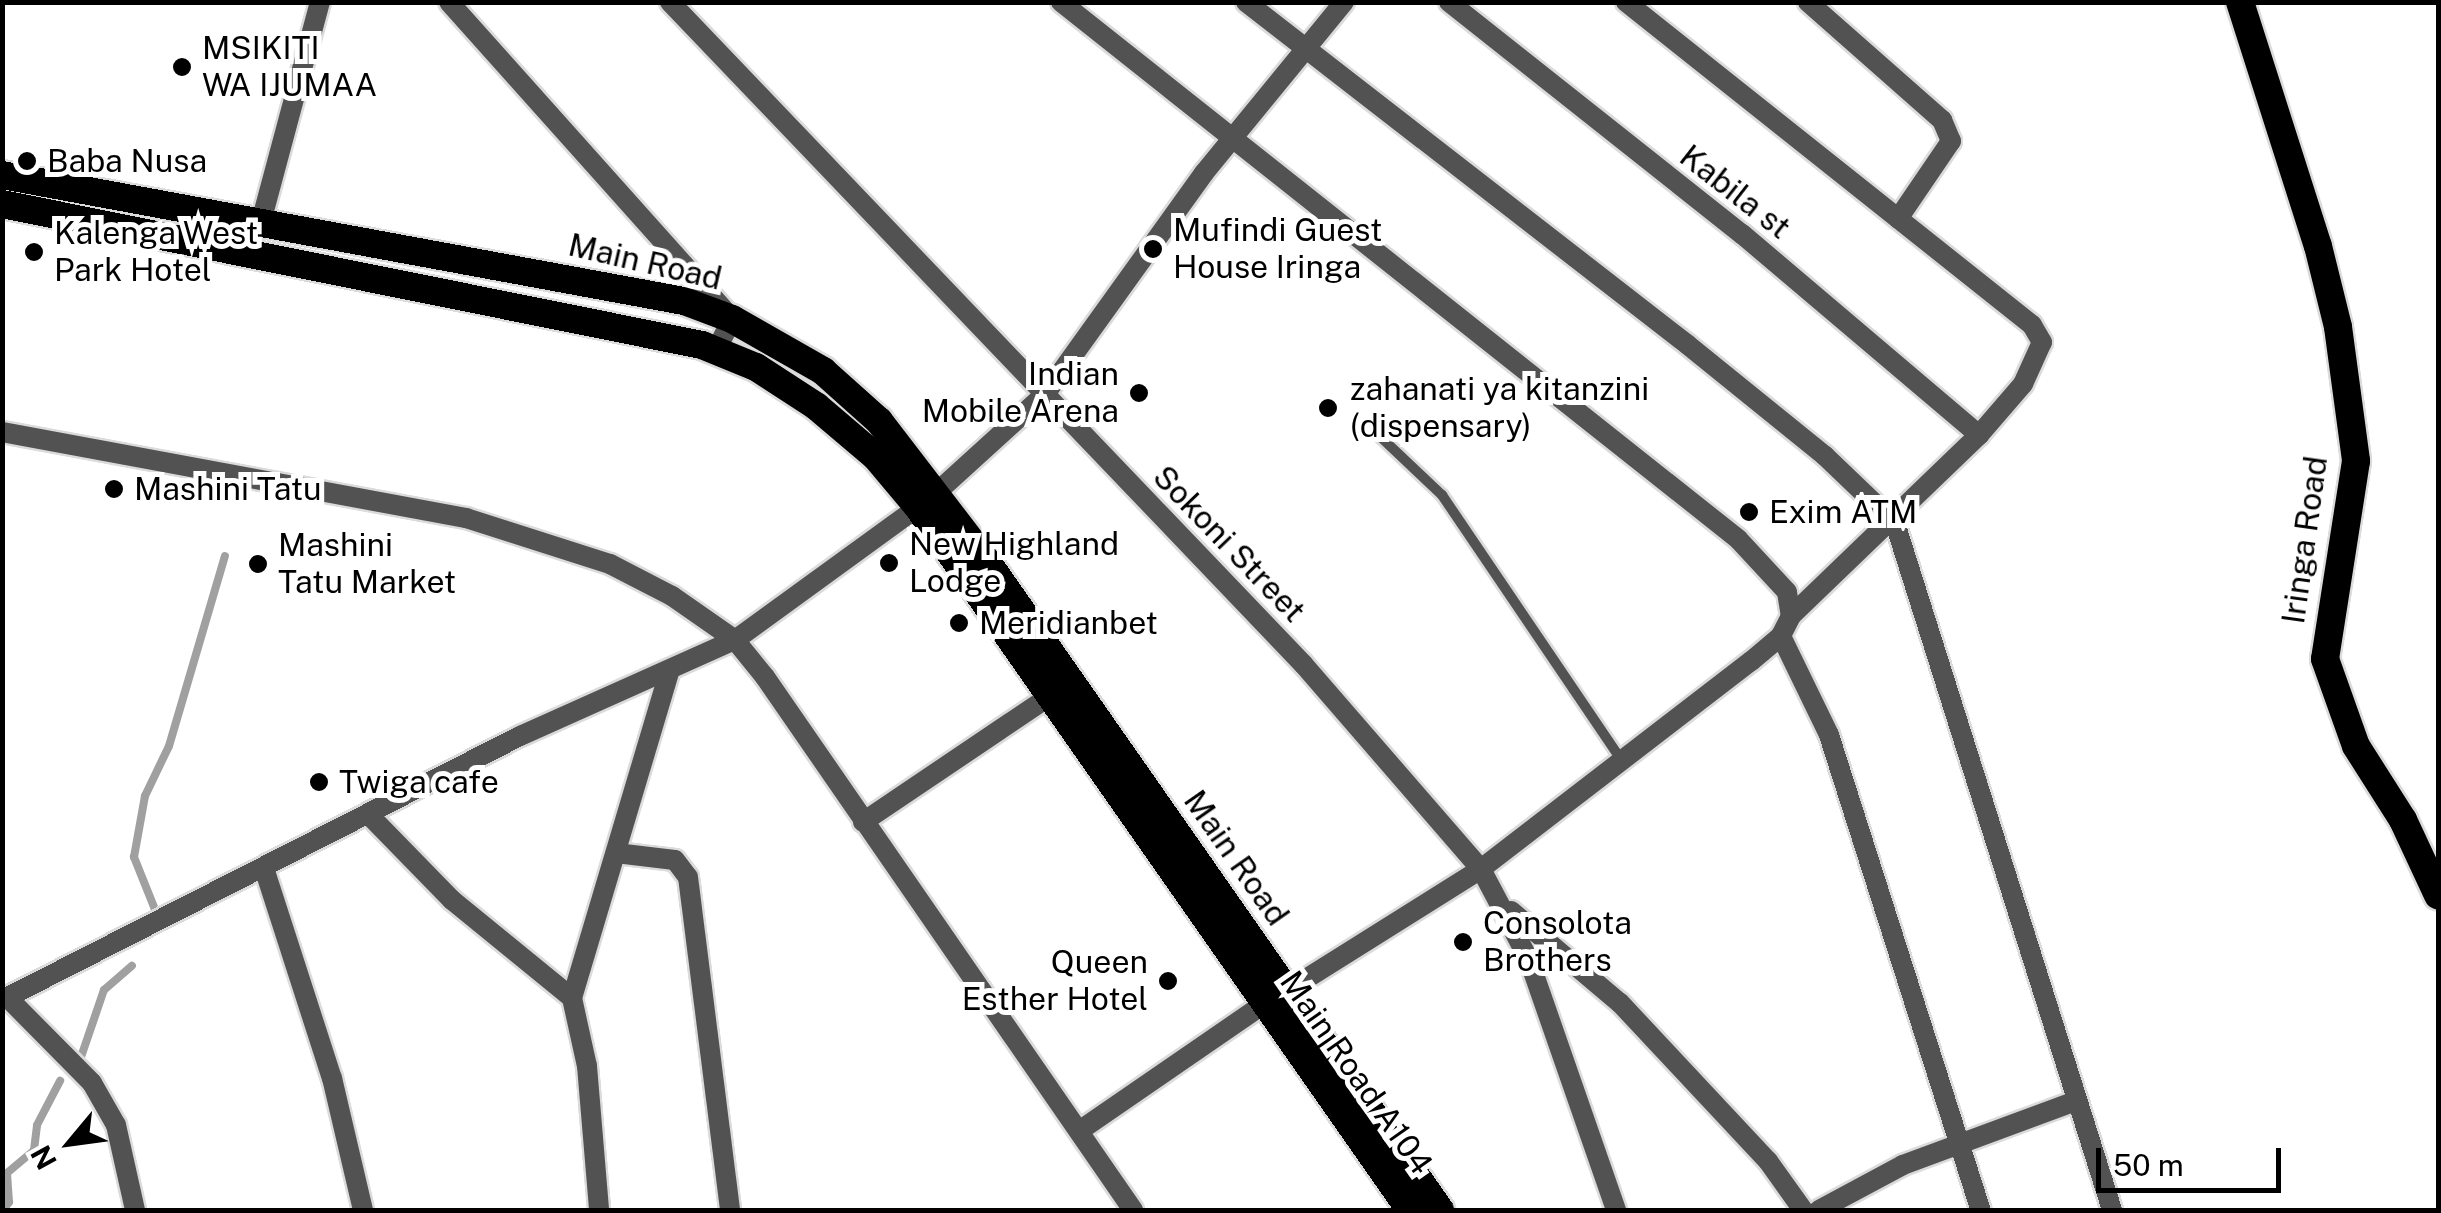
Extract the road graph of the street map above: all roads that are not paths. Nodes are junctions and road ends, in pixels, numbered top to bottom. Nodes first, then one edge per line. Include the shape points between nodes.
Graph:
1 (320, 2) edge
2 (449, 2) edge
3 (670, 2) edge
4 (1061, 2) edge
5 (1246, 2) edge
6 (1344, 2) edge
7 (1449, 2) edge
8 (1626, 2) edge
9 (1808, 2) edge
10 (2240, 2) edge
11 (1308, 48) junction
12 (1233, 138) junction
13 (2, 174) edge
14 (2, 204) edge
15 (1898, 219) junction
16 (261, 222) junction
17 (732, 319) junction
18 (716, 350) junction
19 (1046, 394) junction
20 (1368, 425) dead end
21 (2, 432) edge
22 (1979, 435) junction
23 (927, 501) junction
24 (1895, 522) junction
25 (1791, 616) junction
26 (1780, 636) junction
27 (734, 640) junction
28 (670, 672) junction
29 (1050, 696) junction
30 (1622, 761) junction
31 (368, 814) junction
32 (862, 822) junction
33 (616, 853) junction
34 (264, 868) junction
35 (1482, 869) junction
36 (2438, 895) edge
37 (1506, 906) junction
38 (1276, 997) junction
39 (572, 998) junction
40 (6, 999) edge
41 (2076, 1101) junction
42 (1078, 1131) junction
43 (1963, 1143) junction
44 (135, 1210) edge
45 (363, 1210) edge
46 (599, 1210) edge
47 (730, 1210) edge
48 (1134, 1210) edge
49 (1410, 1210) edge
50 (1440, 1210) edge
51 (1616, 1210) edge
52 (1803, 1210) edge
53 (1819, 1210) edge
54 (1981, 1210) edge
55 (2112, 1210) edge

1 - 16 street
2 - 17 street
3 - 19 street, Sokoni Street
4 - 12 street
5 - 11 street
6 - 11 street
7 - 22 street, Kabila st via 1742,234
8 - 15 street
9 - 15 street via 1942,120 1951,140 1945,158
10 - 36 highway, Iringa Road via 2318,246 2338,326 2356,461 2324,659 2356,746 2403,820
11 - 12 street
11 - 24 street via 1826,456
12 - 19 street
12 - 25 street via 1738,539 1787,592
13 - 16 highway, Main Road
14 - 18 highway, Main Road A104
15 - 22 street via 2032,325 2042,342 2023,384
16 - 17 highway, Main Road via 684,301
17 - 18 street
17 - 23 highway, Main Road via 822,371 879,421
18 - 23 highway, Main Road A104 via 816,406
19 - 23 street
19 - 35 street, Sokoni Street via 1304,666
20 - 30 lane via 1454,511
21 - 27 street via 466,518 638,576
22 - 24 street
23 - 27 street
23 - 29 highway, Main Road A104
23 - 38 highway, Main Road
24 - 25 street
24 - 41 street
25 - 26 street
26 - 30 street
26 - 43 street via 1829,735
27 - 28 street
27 - 32 street
28 - 31 street via 581,706
28 - 33 street
29 - 32 street
29 - 38 highway, Main Road A104
30 - 35 street
31 - 34 street
31 - 39 street via 452,900
32 - 42 street
33 - 39 street
33 - 47 street via 675,860 688,876
34 - 40 street
34 - 45 street via 332,1078
35 - 37 street, Sokoni Street
35 - 38 street
37 - 51 street, Sokoni Street
37 - 52 street via 1634,1017 1768,1160
38 - 42 street
38 - 49 highway, Main Road A104
38 - 50 highway, Main Road
39 - 46 street via 586,1066
40 - 44 street via 92,1083 131,1168
41 - 43 street
41 - 55 street
42 - 48 street
43 - 53 street via 1862,1184
43 - 54 street

